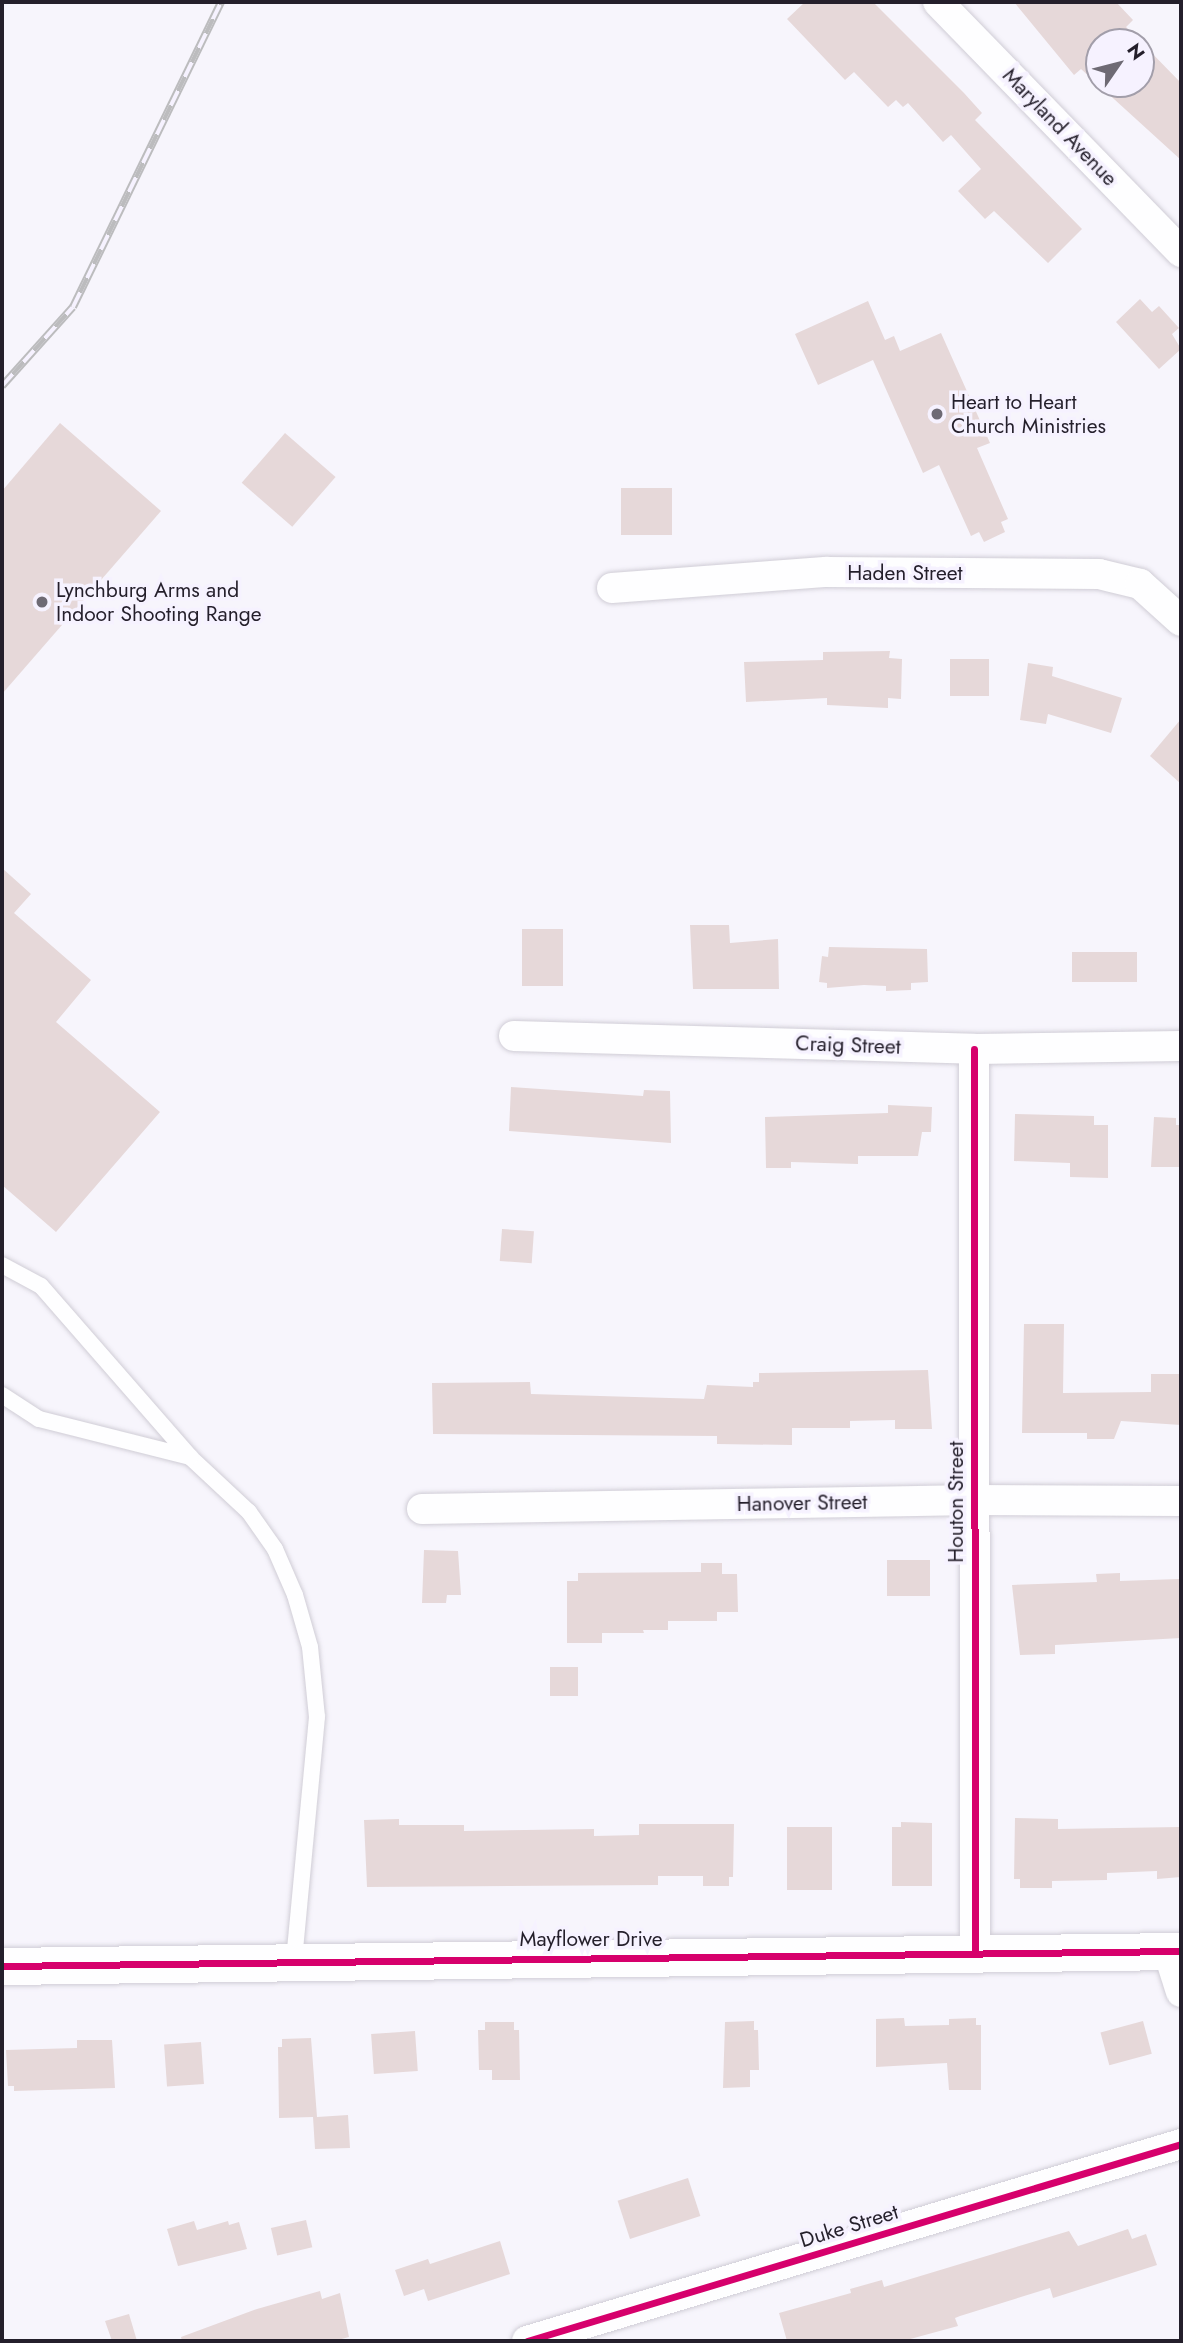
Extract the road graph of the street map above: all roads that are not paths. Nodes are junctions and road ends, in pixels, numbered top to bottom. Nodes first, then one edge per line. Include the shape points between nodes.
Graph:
1 (938, 2) edge
2 (1181, 251) edge
3 (612, 588) dead end
4 (1181, 621) edge
5 (514, 1036) dead end
6 (1181, 1046) edge
7 (974, 1049) junction
8 (2, 1265) edge
9 (2, 1395) edge
10 (190, 1457) junction
11 (974, 1500) junction
12 (1181, 1501) edge
13 (422, 1509) dead end
14 (1175, 1951) edge
15 (975, 1954) junction
16 (294, 1959) junction
17 (2, 1966) edge
18 (1181, 1993) edge
19 (1181, 2144) edge
20 (527, 2341) edge

1 - 2 street, Maryland Avenue
3 - 4 street, Haden Street via 827,572 1099,574 1140,584
5 - 7 street, Craig Street
6 - 7 street, Craig Street
7 - 11 street, Houton Street
8 - 10 lane via 41,1286
9 - 10 lane via 39,1419
10 - 16 lane via 248,1512 275,1549 310,1647 317,1717
11 - 12 street, Hanover Street
11 - 13 street, Hanover Street
11 - 15 street, Houton Street
14 - 15 street, Mayflower Drive
14 - 18 street
15 - 16 street, Mayflower Drive
16 - 17 street, Mayflower Drive
19 - 20 street, Duke Street

